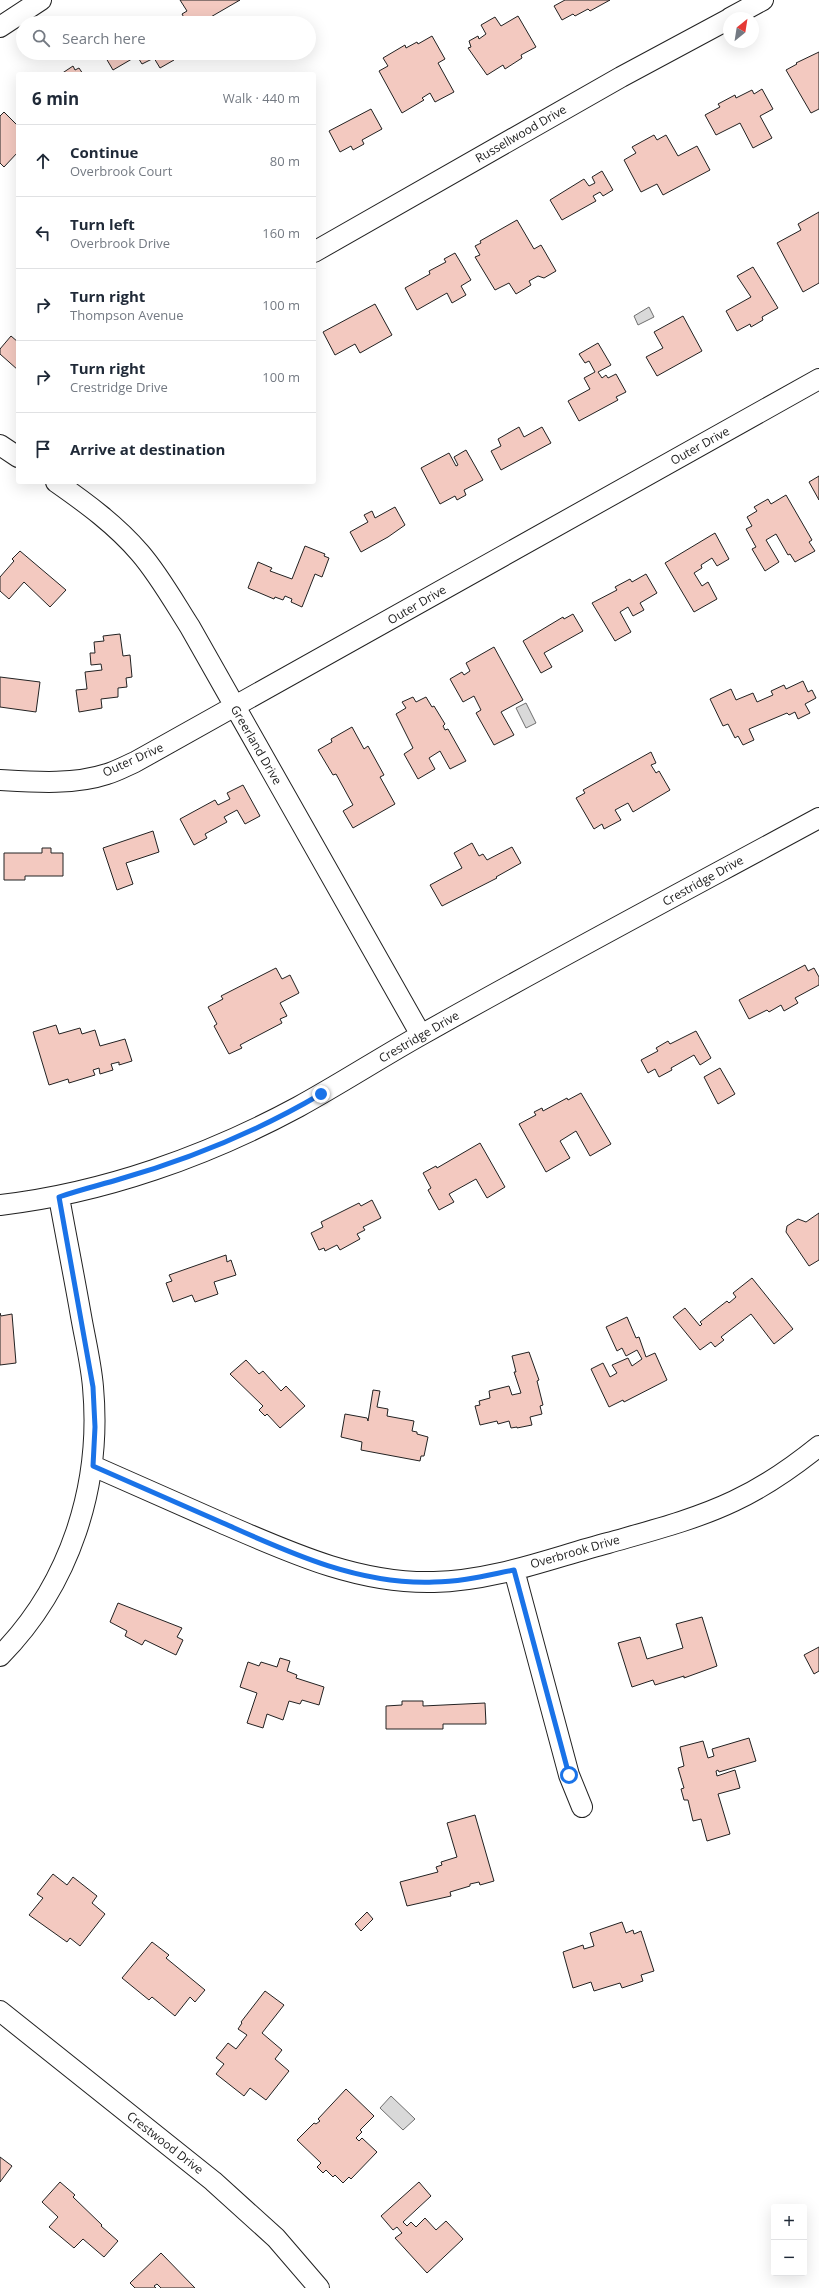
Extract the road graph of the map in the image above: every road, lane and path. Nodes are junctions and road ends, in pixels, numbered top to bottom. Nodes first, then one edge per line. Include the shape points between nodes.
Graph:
1 (41, 0) edge
2 (763, 0) edge
3 (741, 12) edge
4 (16, 16) edge
5 (17, 16) edge
6 (723, 22) edge
7 (0, 27) edge
8 (316, 251) edge
9 (819, 379) edge
10 (0, 445) edge
11 (16, 456) edge
12 (59, 484) edge
13 (234, 708) junction
14 (0, 780) edge
15 (819, 818) edge
16 (421, 1035) junction
17 (59, 1197) junction
18 (0, 1205) edge
19 (819, 1446) edge
20 (93, 1466) junction
21 (514, 1570) junction
22 (0, 1656) edge
23 (582, 1807) dead end
24 (0, 2011) edge
25 (319, 2288) edge

1 - 5 street
2 - 3 street, Russellwood Drive
4 - 7 street
6 - 8 street, Russellwood Drive
9 - 13 street, Outer Drive
10 - 11 street
12 - 13 street, Greerland Drive via 96,512 140,553 190,627
13 - 14 street, Outer Drive via 135,762 107,774 63,781
13 - 16 street, Greerland Drive
15 - 16 street, Crestridge Drive
16 - 17 street, Crestridge Drive via 300,1106 237,1138 186,1158
17 - 18 street, Crestridge Drive
17 - 20 street via 93,1387
19 - 21 street, Overbrook Drive via 765,1484 716,1509 670,1525
20 - 21 street, Overbrook Drive via 280,1548 360,1575 434,1582
20 - 22 street via 83,1510 66,1560 44,1600 15,1641
21 - 23 street via 569,1775
24 - 25 street, Crestwood Drive via 218,2185 276,2238

